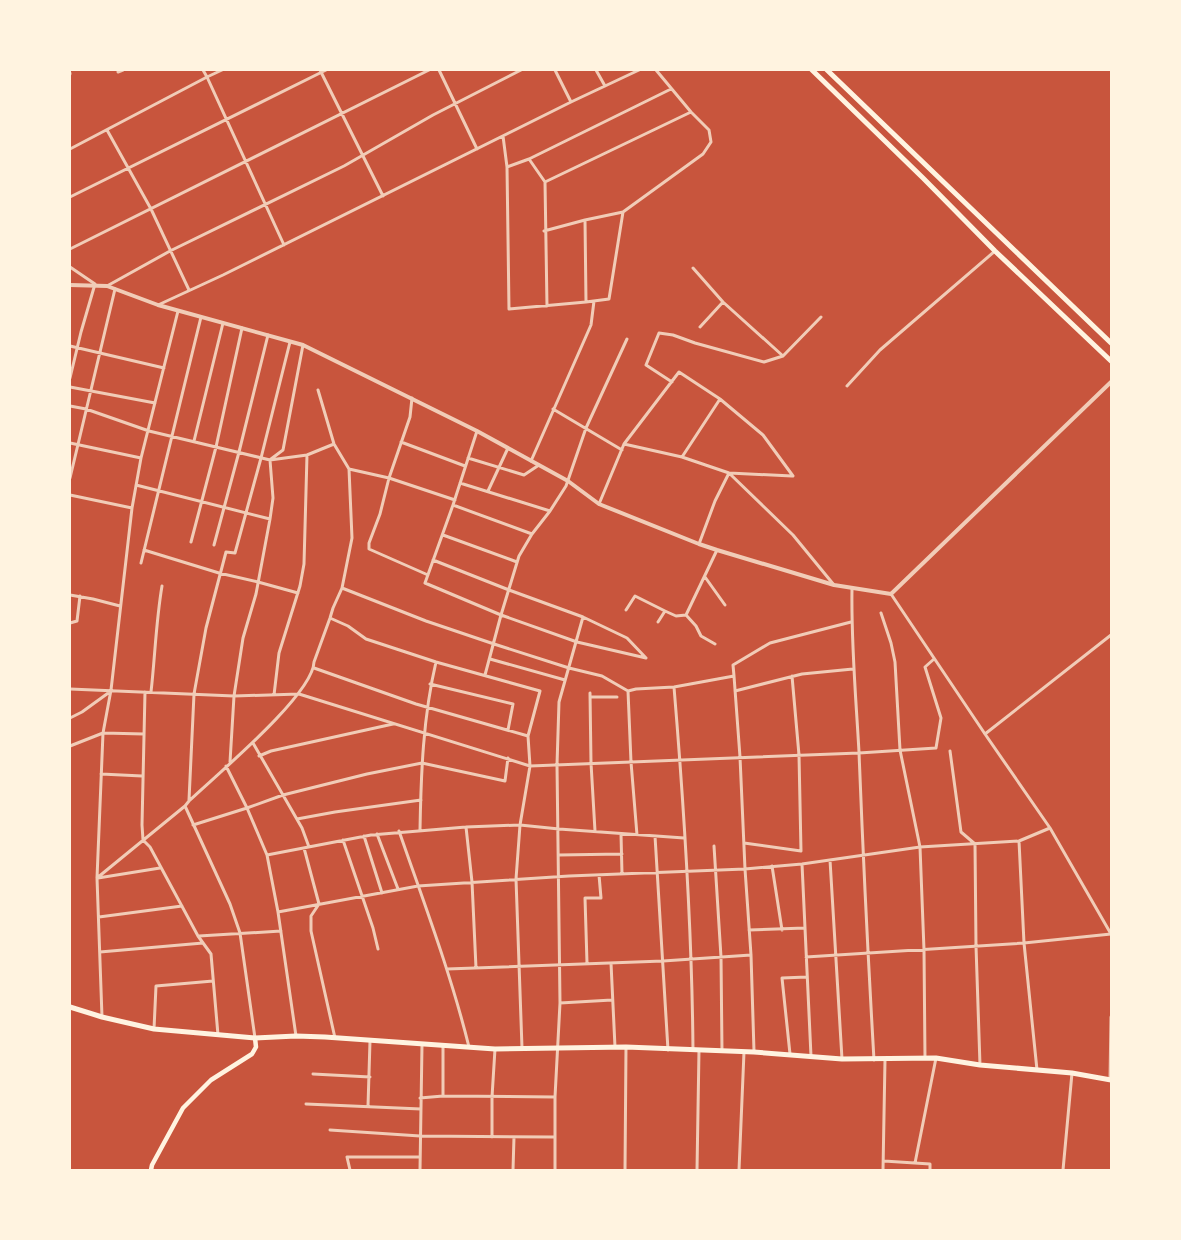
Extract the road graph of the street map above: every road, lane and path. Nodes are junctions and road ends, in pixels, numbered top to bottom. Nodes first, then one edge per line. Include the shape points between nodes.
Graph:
1 (123, 70) edge
2 (203, 70) edge
3 (222, 70) edge
4 (326, 70) edge
5 (429, 70) edge
6 (438, 70) edge
7 (521, 70) edge
8 (555, 70) edge
9 (596, 70) edge
10 (639, 70) edge
11 (656, 70) edge
12 (812, 70) edge
13 (827, 70) edge
14 (320, 71) edge
15 (118, 72) dead end
16 (207, 77) junction
17 (605, 86) junction
18 (671, 89) junction
19 (571, 102) junction
20 (455, 103) junction
21 (691, 112) junction
22 (342, 113) junction
23 (226, 120) junction
24 (107, 130) junction
25 (503, 136) junction
26 (70, 149) edge
27 (477, 149) junction
28 (361, 155) junction
29 (529, 159) junction
30 (245, 161) junction
31 (507, 167) junction
32 (129, 169) junction
33 (544, 182) junction
34 (383, 196) junction
35 (70, 197) edge
36 (265, 204) junction
37 (151, 209) junction
38 (623, 212) junction
39 (585, 220) junction
40 (544, 231) junction
41 (284, 245) junction
42 (70, 249) edge
43 (170, 251) junction
44 (995, 251) junction
45 (70, 267) edge
46 (693, 268) dead end
47 (95, 284) junction
48 (70, 285) edge
49 (107, 286) junction
50 (115, 289) junction
51 (189, 290) junction
52 (594, 301) junction
53 (586, 302) junction
54 (723, 302) junction
55 (158, 305) junction
56 (547, 306) junction
57 (178, 310) junction
58 (201, 317) junction
59 (821, 317) dead end
60 (223, 323) junction
61 (700, 327) dead end
62 (242, 328) junction
63 (268, 336) junction
64 (627, 340) dead end
65 (290, 342) junction
66 (1111, 343) edge
67 (303, 345) junction
68 (70, 346) edge
69 (77, 348) junction
70 (100, 353) junction
71 (783, 356) junction
72 (1111, 361) edge
73 (164, 368) junction
74 (70, 378) edge
75 (672, 382) junction
76 (1111, 382) edge
77 (847, 386) dead end
78 (70, 387) edge
79 (318, 390) dead end
80 (91, 391) junction
81 (412, 398) junction
82 (720, 399) junction
83 (155, 403) junction
84 (70, 406) edge
85 (86, 409) junction
86 (553, 409) junction
87 (586, 428) junction
88 (477, 430) junction
89 (149, 431) junction
90 (172, 436) junction
91 (194, 442) junction
92 (401, 442) junction
93 (70, 443) edge
94 (334, 444) junction
95 (624, 444) junction
96 (77, 445) junction
97 (216, 447) junction
98 (508, 448) junction
99 (622, 450) junction
100 (239, 452) junction
101 (307, 455) junction
102 (682, 457) junction
103 (141, 458) junction
104 (261, 458) junction
105 (468, 458) junction
106 (270, 460) junction
107 (531, 460) junction
108 (540, 465) junction
109 (465, 466) junction
110 (499, 467) junction
111 (349, 469) junction
112 (729, 473) junction
113 (70, 478) edge
114 (389, 478) junction
115 (568, 481) junction
116 (460, 483) junction
117 (136, 485) junction
118 (159, 491) junction
119 (488, 492) junction
120 (70, 495) edge
121 (455, 500) junction
122 (202, 502) junction
123 (599, 504) junction
124 (453, 506) junction
125 (132, 508) junction
126 (224, 508) junction
127 (550, 511) junction
128 (246, 514) junction
129 (270, 519) junction
130 (532, 534) junction
131 (443, 535) junction
132 (191, 542) dead end
133 (699, 544) junction
134 (214, 545) dead end
135 (144, 550) junction
136 (717, 550) junction
137 (434, 560) junction
138 (517, 562) junction
139 (141, 563) dead end
140 (219, 573) junction
141 (428, 575) junction
142 (704, 577) junction
143 (258, 582) junction
144 (162, 586) dead end
145 (834, 586) junction
146 (342, 588) junction
147 (852, 589) junction
148 (509, 590) junction
149 (298, 593) junction
150 (891, 594) junction
151 (70, 595) edge
152 (80, 596) junction
153 (725, 605) dead end
154 (120, 606) junction
155 (626, 610) dead end
156 (665, 612) junction
157 (881, 613) dead end
158 (501, 615) junction
159 (686, 616) junction
160 (330, 618) junction
161 (583, 618) junction
162 (658, 622) dead end
163 (851, 622) junction
164 (70, 623) edge
165 (1111, 635) edge
166 (577, 642) junction
167 (494, 644) junction
168 (714, 644) dead end
169 (490, 659) junction
170 (934, 659) junction
171 (436, 662) junction
172 (314, 668) junction
173 (569, 668) junction
174 (853, 669) junction
175 (485, 675) junction
176 (734, 676) junction
177 (792, 676) junction
178 (565, 680) junction
179 (430, 684) junction
180 (674, 687) junction
181 (70, 689) edge
182 (111, 690) junction
183 (628, 691) junction
184 (735, 691) junction
185 (145, 692) junction
186 (151, 692) junction
187 (194, 694) junction
188 (299, 694) junction
189 (274, 695) junction
190 (234, 696) junction
191 (617, 697) dead end
192 (428, 707) junction
193 (70, 718) edge
194 (394, 724) junction
195 (508, 730) junction
196 (103, 733) junction
197 (424, 733) junction
198 (144, 734) junction
199 (985, 734) junction
200 (528, 736) junction
201 (252, 743) junction
202 (70, 746) edge
203 (900, 750) junction
204 (950, 750) dead end
205 (858, 752) junction
206 (799, 755) junction
207 (259, 756) junction
208 (740, 757) junction
209 (508, 758) junction
210 (680, 760) junction
211 (631, 762) junction
212 (422, 763) junction
213 (591, 763) junction
214 (228, 764) junction
215 (557, 765) junction
216 (530, 766) junction
217 (101, 774) junction
218 (142, 776) junction
219 (283, 795) junction
220 (421, 800) junction
221 (189, 801) junction
222 (185, 806) junction
223 (248, 808) junction
224 (296, 819) junction
225 (193, 825) junction
226 (520, 825) junction
227 (466, 827) junction
228 (1050, 828) junction
229 (420, 830) junction
230 (559, 830) junction
231 (596, 831) junction
232 (399, 832) junction
233 (377, 834) junction
234 (621, 834) junction
235 (364, 836) junction
236 (637, 836) junction
237 (655, 836) junction
238 (684, 838) junction
239 (143, 840) junction
240 (343, 840) junction
241 (1019, 841) junction
242 (744, 843) junction
243 (975, 844) junction
244 (714, 846) dead end
245 (306, 847) junction
246 (920, 848) junction
247 (622, 854) junction
248 (559, 855) junction
249 (267, 856) junction
250 (862, 856) junction
251 (830, 860) junction
252 (802, 864) junction
253 (772, 866) junction
254 (160, 868) junction
255 (744, 868) junction
256 (716, 870) junction
257 (686, 871) junction
258 (657, 872) junction
259 (622, 874) junction
260 (599, 875) junction
261 (559, 876) junction
262 (97, 878) junction
263 (516, 879) junction
264 (472, 882) junction
265 (418, 886) junction
266 (398, 889) junction
267 (382, 893) junction
268 (361, 896) junction
269 (319, 904) junction
270 (182, 906) junction
271 (278, 912) junction
272 (99, 917) junction
273 (805, 928) junction
274 (750, 930) junction
275 (782, 930) junction
276 (281, 931) junction
277 (240, 933) junction
278 (1111, 934) edge
279 (198, 936) junction
280 (203, 943) junction
281 (1024, 943) junction
282 (976, 946) junction
283 (378, 949) dead end
284 (924, 950) junction
285 (100, 952) junction
286 (868, 953) junction
287 (752, 955) junction
288 (836, 955) junction
289 (720, 957) junction
290 (806, 957) junction
291 (692, 959) junction
292 (663, 961) junction
293 (587, 963) junction
294 (611, 963) junction
295 (559, 964) junction
296 (519, 966) junction
297 (476, 968) junction
298 (447, 969) junction
299 (807, 977) junction
300 (213, 981) junction
301 (612, 1000) junction
302 (560, 1003) junction
303 (70, 1007) edge
304 (102, 1017) junction
305 (1111, 1017) edge
306 (154, 1029) junction
307 (218, 1034) junction
308 (296, 1036) junction
309 (255, 1038) junction
310 (335, 1038) junction
311 (370, 1041) junction
312 (422, 1045) junction
313 (443, 1047) junction
314 (615, 1047) junction
315 (626, 1047) junction
316 (469, 1048) junction
317 (522, 1049) junction
318 (558, 1049) junction
319 (494, 1050) junction
320 (668, 1050) junction
321 (696, 1050) junction
322 (722, 1051) junction
323 (744, 1052) junction
324 (754, 1052) junction
325 (790, 1055) junction
326 (811, 1056) junction
327 (925, 1058) junction
328 (936, 1058) junction
329 (842, 1060) junction
330 (874, 1060) junction
331 (886, 1060) junction
332 (980, 1065) junction
333 (1038, 1071) junction
334 (1072, 1073) junction
335 (313, 1074) dead end
336 (370, 1077) junction
337 (1110, 1080) edge
338 (443, 1096) junction
339 (492, 1097) junction
340 (555, 1097) junction
341 (420, 1098) junction
342 (306, 1104) dead end
343 (368, 1106) junction
344 (421, 1109) junction
345 (330, 1130) dead end
346 (420, 1136) junction
347 (492, 1137) junction
348 (514, 1137) junction
349 (554, 1137) junction
350 (420, 1157) junction
351 (884, 1161) junction
352 (915, 1163) junction
353 (150, 1170) edge
354 (350, 1170) edge
355 (420, 1170) edge
356 (513, 1170) edge
357 (554, 1170) edge
358 (625, 1170) edge
359 (696, 1170) edge
360 (738, 1170) edge
361 (883, 1170) edge
362 (930, 1170) edge
363 (1063, 1170) edge

1 - 15 street
2 - 16 street
3 - 16 street
4 - 14 street
5 - 22 street
6 - 20 street
7 - 20 street
8 - 19 street
9 - 17 street
10 - 17 street
11 - 18 street
12 - 44 main road
13 - 66 main road
14 - 22 street
14 - 23 street
16 - 23 street
16 - 24 street
17 - 19 street
18 - 21 street
18 - 29 street
19 - 25 street
20 - 27 street
20 - 28 street
21 - 33 street
21 - 38 street via 709,130 711,142 703,154
22 - 28 street
22 - 30 street
23 - 30 street
23 - 32 street
24 - 26 street
24 - 32 street
25 - 27 street
25 - 31 street
27 - 34 street
28 - 34 street
28 - 36 street
29 - 31 street
29 - 33 street
30 - 36 street
30 - 37 street
31 - 56 street via 509,308
32 - 35 street
32 - 37 street
33 - 40 street
34 - 41 street
36 - 41 street
36 - 43 street
37 - 42 street
37 - 43 street
38 - 39 street
38 - 52 street via 609,299
39 - 40 street
39 - 53 street
40 - 56 street
41 - 51 street
43 - 49 street
43 - 51 street
44 - 72 main road
44 - 77 street via 880,350
45 - 47 street
46 - 54 street
47 - 48 street
47 - 49 street
47 - 69 street
49 - 50 street
50 - 55 street
50 - 70 street
51 - 55 street
52 - 53 street
52 - 86 street via 591,326
53 - 56 street
54 - 61 street
54 - 71 street
55 - 57 street
57 - 58 street
57 - 73 street
58 - 60 street
58 - 90 street
59 - 71 street
60 - 62 street
60 - 91 street
62 - 63 street
62 - 97 street
63 - 65 street
63 - 100 street
64 - 87 street
65 - 67 street
65 - 104 street
67 - 81 street
67 - 106 street via 284,450
68 - 69 street
69 - 70 street
69 - 74 street
70 - 73 street
70 - 80 street
71 - 75 street via 764,362 659,333 646,365
73 - 83 street
75 - 82 street via 679,372
75 - 95 street
76 - 150 street
78 - 80 street
79 - 94 street
80 - 83 street
80 - 85 street
81 - 88 street
81 - 92 street via 410,417
82 - 102 street
82 - 112 street via 764,435 793,476
83 - 89 street
84 - 85 street
85 - 89 street
85 - 96 street
86 - 87 street
86 - 107 street
87 - 99 street
87 - 115 street
88 - 98 street
88 - 105 street
89 - 90 street
89 - 103 street
90 - 91 street
90 - 118 street
91 - 97 street
92 - 109 street
92 - 114 street
93 - 96 street
94 - 101 street
94 - 111 street
95 - 99 street
95 - 102 street
96 - 103 street
96 - 113 street
97 - 100 street
97 - 122 street
98 - 107 street
98 - 110 street
99 - 123 street
100 - 104 street
100 - 126 street
101 - 106 street
101 - 149 street via 304,564
102 - 112 street
103 - 117 street
104 - 106 street
104 - 128 street
105 - 109 street
105 - 110 street
106 - 129 street via 273,498
107 - 108 street
108 - 110 street via 524,475
108 - 115 street
109 - 116 street
110 - 119 street
111 - 114 street
111 - 146 street via 352,538
112 - 133 street
112 - 145 street via 793,535
114 - 121 street
114 - 141 street via 369,550
115 - 123 street
115 - 127 street
116 - 119 street
116 - 121 street
117 - 118 street
117 - 125 street
118 - 122 street
118 - 135 street
119 - 127 street
120 - 125 street
121 - 124 street
122 - 126 street
122 - 132 street
123 - 133 street
124 - 130 street
124 - 131 street
125 - 154 street
126 - 128 street
126 - 134 street
127 - 130 street
128 - 129 street
128 - 140 street via 235,553 226,552
129 - 143 street
130 - 138 street
131 - 137 street
131 - 138 street
133 - 136 street
135 - 139 street
135 - 140 street
136 - 142 street
136 - 145 street
137 - 141 street
137 - 148 street
138 - 148 street
140 - 143 street
140 - 187 street
141 - 158 street via 425,583
142 - 153 street
142 - 159 street
143 - 149 street
143 - 190 street via 243,638
144 - 186 street via 156,619
145 - 147 street
146 - 160 street
146 - 167 street
147 - 150 street
147 - 163 street
148 - 158 street
148 - 161 street
149 - 189 street via 279,652
150 - 170 street
151 - 152 street
152 - 154 street
152 - 164 street via 77,621
154 - 182 street
155 - 156 street via 635,596
156 - 159 street
156 - 162 street
157 - 203 street via 895,662
158 - 166 street
158 - 167 street
159 - 168 street via 701,636
160 - 171 street via 366,639
160 - 172 street
161 - 166 street
161 - 166 street via 627,638 646,658
163 - 174 street
163 - 176 street via 770,643 733,665
165 - 199 street
166 - 173 street
167 - 169 street
167 - 173 street
169 - 175 street
169 - 178 street
170 - 199 street
170 - 203 street via 925,667 941,718 936,748
171 - 175 street
171 - 179 street
172 - 188 street
172 - 192 street
173 - 178 street
173 - 183 street via 602,676
174 - 177 street
174 - 205 street
175 - 200 street via 540,691
176 - 180 street
176 - 184 street
177 - 184 street
177 - 206 street
178 - 215 street via 559,702
179 - 192 street
179 - 195 street via 513,704
180 - 183 street
180 - 210 street
181 - 182 street
182 - 185 street
182 - 193 street
182 - 196 street
183 - 211 street
184 - 208 street
185 - 186 street
185 - 198 street
186 - 187 street
187 - 190 street
187 - 221 street
188 - 189 street
188 - 194 street
188 - 201 street
189 - 190 street
190 - 214 street
191 - 213 street via 590,695
192 - 195 street
192 - 197 street
194 - 197 street
194 - 207 street
195 - 200 street
196 - 198 street
196 - 202 street
196 - 217 street
197 - 209 street
197 - 212 street
198 - 218 street
199 - 228 street
200 - 216 street
201 - 207 street
201 - 214 street
203 - 205 street
203 - 246 street
204 - 243 street via 962,832
205 - 206 street
205 - 250 street
206 - 208 street
206 - 242 street via 801,851
207 - 219 street
208 - 210 street
208 - 242 street
209 - 212 street via 505,781
209 - 216 street
210 - 211 street
210 - 238 street
211 - 213 street
211 - 236 street
212 - 219 street
212 - 220 street
213 - 215 street
213 - 231 street
214 - 221 street
214 - 223 street
215 - 216 street
215 - 230 street
216 - 226 street
217 - 218 street
217 - 262 street
218 - 239 street
219 - 223 street
219 - 224 street
220 - 224 street
220 - 229 street
221 - 222 street
222 - 225 street
222 - 239 street
223 - 225 street
223 - 249 street
224 - 245 street
225 - 277 street
226 - 227 street
226 - 230 street
226 - 263 street
227 - 229 street
227 - 264 street
228 - 241 street
228 - 278 street
229 - 232 street
230 - 231 street
230 - 248 street
231 - 234 street
232 - 233 street
232 - 265 street
233 - 235 street
233 - 266 street
234 - 236 street
234 - 247 street
235 - 240 street
235 - 267 street
236 - 237 street
237 - 238 street
237 - 258 street
238 - 257 street
239 - 254 street
239 - 262 street
240 - 245 street
240 - 268 street
241 - 243 street
241 - 281 street
242 - 255 street
243 - 246 street
243 - 282 street
244 - 256 street
245 - 249 street
245 - 269 street
246 - 250 street
246 - 284 street
247 - 248 street
247 - 259 street
248 - 261 street
249 - 271 street
250 - 251 street
250 - 286 street
251 - 252 street
251 - 288 street
252 - 253 street
252 - 273 street
253 - 255 street
253 - 275 street
254 - 262 street
254 - 270 street
255 - 256 street
255 - 274 street
256 - 257 street
256 - 289 street
257 - 258 street
257 - 291 street
258 - 259 street
258 - 292 street
259 - 260 street
260 - 261 street
260 - 293 street via 601,898 585,898
261 - 263 street
261 - 295 street
262 - 272 street
263 - 264 street
263 - 296 street
264 - 265 street
264 - 297 street
265 - 266 street
265 - 298 street
266 - 267 street
267 - 268 street
268 - 269 street
268 - 283 street
269 - 271 street
269 - 310 street via 311,916 311,931
270 - 272 street
270 - 279 street
271 - 276 street
272 - 285 street
273 - 275 street
273 - 290 street
274 - 275 street
274 - 287 street
276 - 277 street
276 - 308 street
277 - 279 street
277 - 309 street
278 - 281 street
279 - 280 street
280 - 285 street
280 - 300 street via 211,954
281 - 282 street
281 - 333 street
282 - 284 street
282 - 332 street
284 - 286 street
284 - 327 street
285 - 304 street
286 - 288 street
286 - 330 street
287 - 289 street
287 - 324 street
288 - 290 street
288 - 329 street
289 - 291 street
289 - 322 street
290 - 299 street
291 - 292 street
291 - 321 street
292 - 294 street
292 - 320 street
293 - 294 street
293 - 295 street
294 - 301 street
295 - 296 street
295 - 302 street
296 - 297 street
296 - 317 street
297 - 298 street
298 - 316 street
299 - 325 street via 782,978
299 - 326 street
300 - 306 street via 156,986
300 - 307 street
301 - 302 street
301 - 314 street
302 - 318 street
303 - 304 main road
304 - 306 main road
305 - 337 street
306 - 307 main road
307 - 309 main road
308 - 309 main road
308 - 310 main road
309 - 353 main road via 256,1047 252,1054 211,1080 183,1108
310 - 311 main road
311 - 312 main road
311 - 336 street
312 - 313 main road
312 - 341 street
313 - 316 main road
313 - 338 street
314 - 315 main road
314 - 318 main road
315 - 320 main road
315 - 358 street
316 - 319 main road
317 - 318 main road
317 - 319 main road
318 - 340 street
319 - 339 street
320 - 321 main road
321 - 322 main road
321 - 359 street
322 - 323 main road
323 - 324 main road
323 - 360 street
324 - 325 main road
325 - 326 main road
326 - 329 main road
327 - 328 main road
327 - 331 main road
328 - 332 main road
328 - 352 street
329 - 330 main road
330 - 331 main road
331 - 351 street
332 - 333 main road
333 - 334 main road
334 - 337 main road
334 - 363 street
335 - 336 street
336 - 343 street
338 - 339 street
338 - 341 street
339 - 340 street
339 - 347 street
340 - 349 street
341 - 344 street
342 - 343 street
343 - 344 street
344 - 346 street
345 - 346 street
346 - 347 street
346 - 350 street
347 - 348 street
348 - 349 street
348 - 356 street
349 - 357 street
350 - 354 street via 347,1157
350 - 355 street
351 - 352 street
351 - 361 street
352 - 362 street via 930,1164

